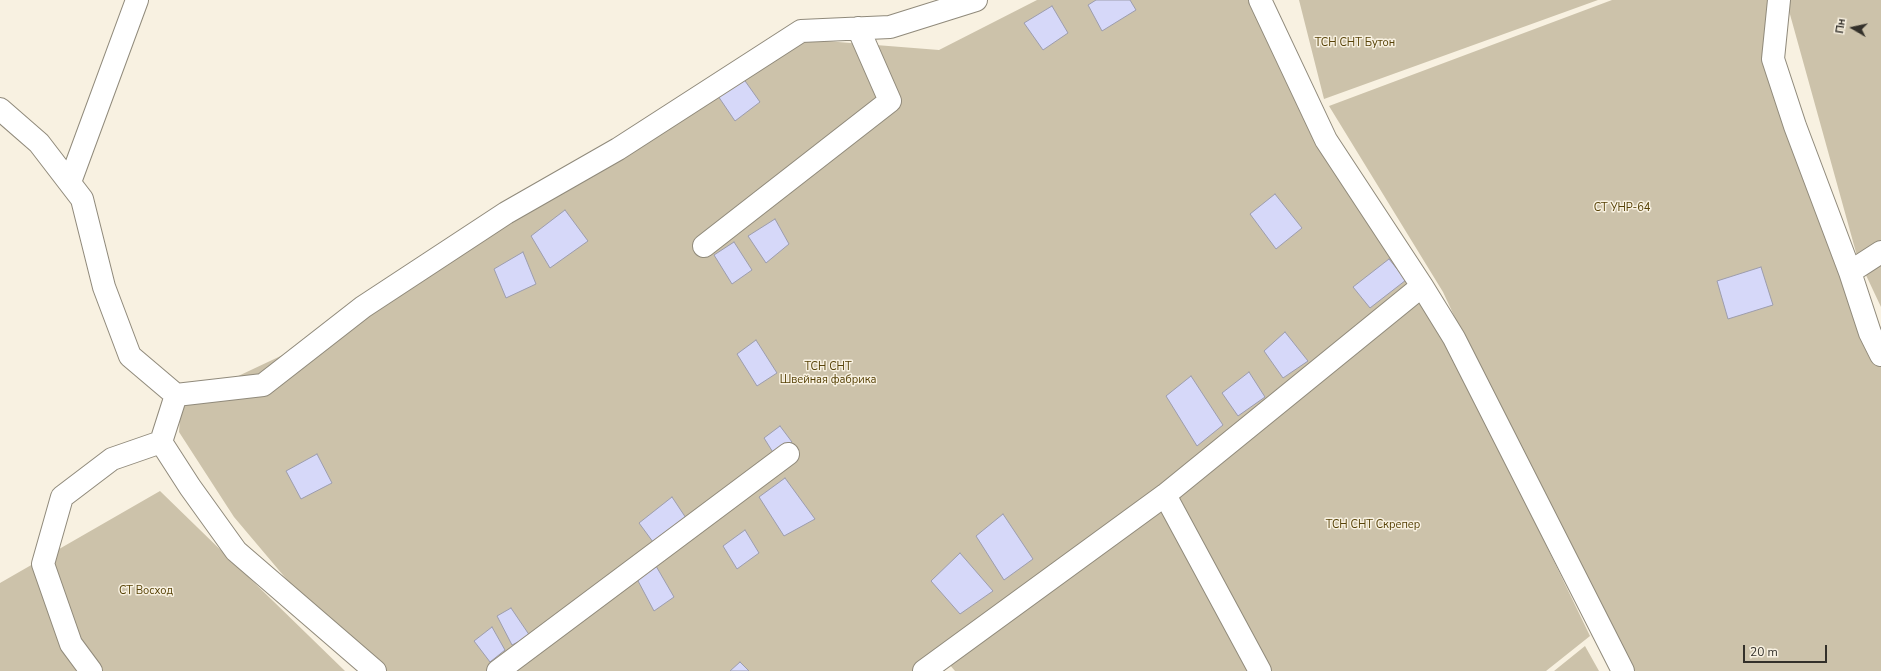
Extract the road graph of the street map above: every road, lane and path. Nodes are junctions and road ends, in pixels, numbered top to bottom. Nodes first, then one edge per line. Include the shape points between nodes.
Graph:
1 (137, 0) edge
2 (976, 0) edge
3 (1260, 0) edge
4 (1779, 0) edge
5 (858, 28) junction
6 (0, 109) edge
7 (70, 182) junction
8 (704, 246) dead end
9 (1881, 252) edge
10 (1850, 272) junction
11 (1422, 286) junction
12 (1881, 355) edge
13 (176, 395) junction
14 (161, 442) junction
15 (788, 454) dead end
16 (1165, 495) junction
17 (91, 671) edge
18 (375, 671) edge
19 (498, 671) edge
20 (924, 671) edge
21 (1260, 671) edge
22 (1623, 671) edge

1 - 7 street
2 - 5 street via 890,27
3 - 11 street via 1326,140
4 - 10 street via 1773,58 1795,126
5 - 8 street via 890,101
5 - 13 street via 801,31 618,149 506,213 428,264 363,307 262,385
6 - 7 street via 39,143
7 - 13 street via 82,199 104,287 130,356
9 - 10 street
10 - 12 street via 1870,332
11 - 16 street
11 - 22 street via 1454,338
13 - 14 street
14 - 17 street via 112,459 62,497 43,564 71,644
14 - 18 street via 236,551
15 - 19 street
16 - 20 street
16 - 21 street

